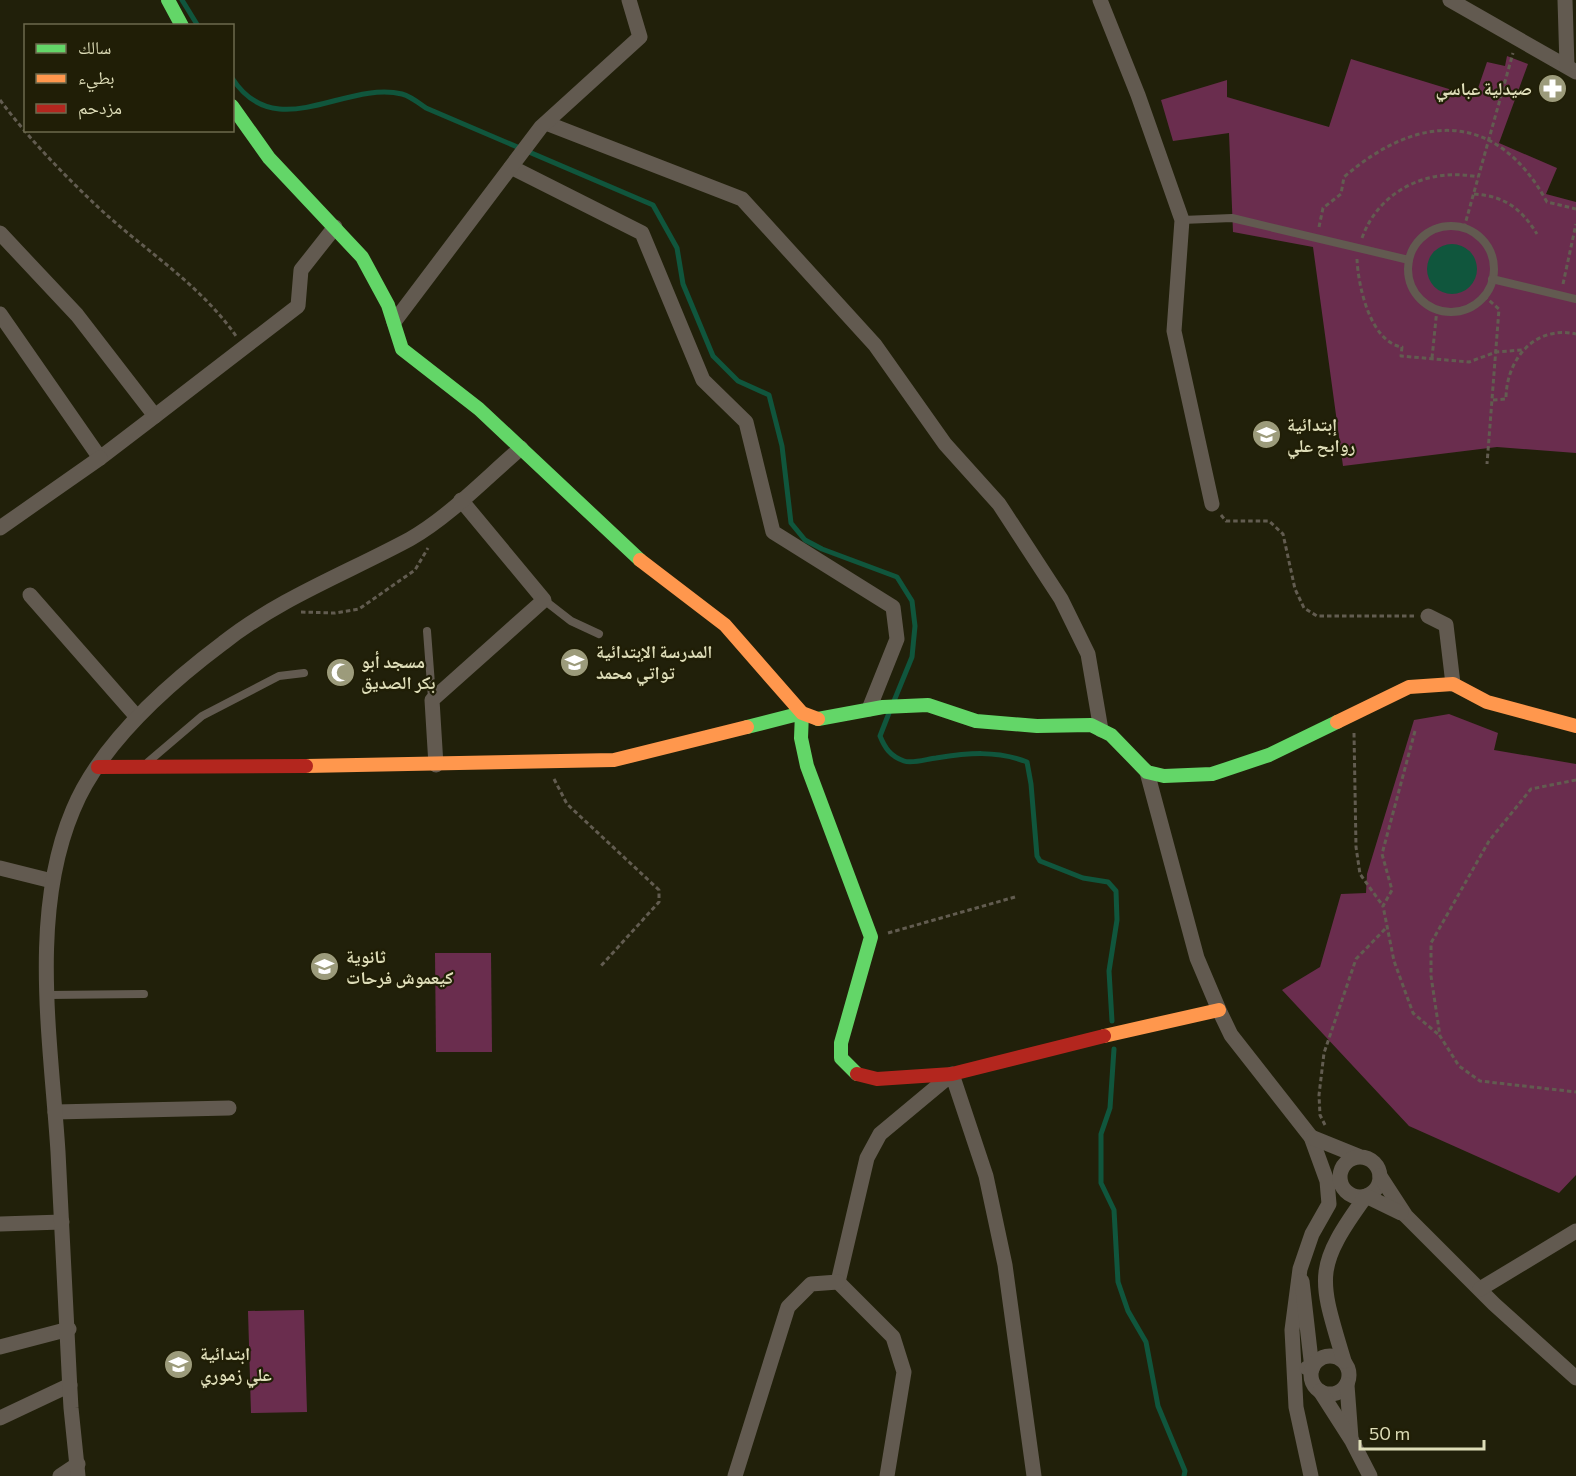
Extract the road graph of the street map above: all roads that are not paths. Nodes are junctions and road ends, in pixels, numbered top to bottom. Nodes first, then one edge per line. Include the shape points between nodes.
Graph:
1 (168, 0) edge
2 (629, 0) edge
3 (1100, 0) edge
4 (1450, 0) edge
5 (1565, 0) edge
6 (181, 24) edge
7 (1571, 69) edge
8 (234, 109) edge
9 (546, 123) junction
10 (520, 156) junction
11 (1182, 220) junction
12 (335, 227) junction
13 (0, 233) edge
14 (1409, 260) junction
15 (1492, 279) junction
16 (1576, 299) edge
17 (0, 314) edge
18 (394, 322) junction
19 (156, 416) junction
20 (521, 448) junction
21 (100, 458) junction
22 (461, 500) junction
23 (1212, 504) road end
24 (0, 528) edge
25 (30, 595) dead end
26 (544, 600) junction
27 (1428, 616) road end
28 (427, 631) dead end
29 (599, 634) dead end
30 (304, 673) dead end
31 (1453, 684) junction
32 (432, 700) junction
33 (884, 708) junction
34 (802, 713) junction
35 (137, 717) junction
36 (1576, 726) edge
37 (1101, 730) junction
38 (436, 765) junction
39 (98, 767) junction
40 (142, 767) junction
41 (1147, 772) junction
42 (0, 868) edge
43 (52, 881) junction
44 (144, 994) dead end
45 (48, 995) junction
46 (1219, 1010) junction
47 (952, 1074) junction
48 (229, 1108) dead end
49 (55, 1112) junction
50 (1314, 1141) junction
51 (1358, 1156) junction
52 (1380, 1176) junction
53 (1339, 1177) junction
54 (1366, 1196) junction
55 (1329, 1204) junction
56 (1406, 1216) junction
57 (62, 1222) junction
58 (0, 1224) edge
59 (1576, 1231) edge
60 (1327, 1262) junction
61 (1300, 1269) junction
62 (838, 1282) junction
63 (1480, 1289) junction
64 (1305, 1299) junction
65 (69, 1329) junction
66 (1292, 1330) junction
67 (0, 1347) edge
68 (1344, 1361) junction
69 (1293, 1367) junction
70 (1312, 1369) junction
71 (1576, 1378) edge
72 (1347, 1384) junction
73 (70, 1385) junction
74 (1320, 1391) junction
75 (0, 1418) edge
76 (1352, 1441) junction
77 (78, 1470) edge
78 (60, 1476) edge
79 (735, 1476) edge
80 (887, 1476) edge
81 (1034, 1476) edge
82 (1311, 1476) edge
83 (1370, 1476) edge

1 - 6 main road
2 - 9 street via 640,37
3 - 11 street
4 - 7 street
5 - 7 street
8 - 12 main road via 269,158
9 - 10 street
9 - 37 street via 742,199 860,327 945,444 999,504 1061,599 1088,654
10 - 18 street
10 - 33 street via 642,233 703,380 746,422 773,532 893,608 897,639
11 - 14 lane via 1232,218
11 - 23 street via 1174,331
12 - 18 main road via 362,257
12 - 19 street via 302,270 297,306
13 - 19 street via 77,315
14 - 15 lane via 1412,288 1421,300 1437,309 1460,311 1484,296
14 - 15 lane via 1424,235 1437,228 1464,228 1486,245 1492,257
15 - 16 lane
17 - 21 street
18 - 20 main road via 402,349 479,409
19 - 21 street
20 - 22 street
20 - 34 main road via 647,567 724,625
21 - 24 street
22 - 26 street
22 - 35 street via 413,537 260,616 222,643
25 - 35 street
26 - 29 lane via 571,621
26 - 32 street
27 - 31 street via 1446,625
28 - 32 lane
30 - 40 lane via 279,676 202,716
31 - 36 main road via 1487,702
31 - 41 main road via 1409,687 1269,755 1212,774 1164,776
32 - 38 street
33 - 34 main road via 819,719
33 - 37 main road via 928,705 976,721 1091,725
34 - 38 main road via 614,760
34 - 47 main road via 801,738 807,766 871,938 840,1038 841,1058 855,1073 877,1079
35 - 39 street
37 - 41 main road via 1111,735
38 - 40 main road
39 - 40 main road
39 - 43 street via 74,807 58,849
41 - 46 street via 1197,958
42 - 43 street
43 - 45 street via 47,912
44 - 45 lane
45 - 49 street
46 - 47 main road
46 - 50 street via 1231,1035
47 - 62 street via 880,1134 867,1158
47 - 81 street via 986,1176 1003,1254
48 - 49 street
49 - 57 street
50 - 51 street
50 - 53 street
50 - 55 street via 1327,1181
51 - 52 street via 1376,1164
51 - 53 street via 1346,1162
52 - 54 street via 1377,1188
52 - 56 street
53 - 54 street via 1342,1187 1352,1196
53 - 55 street
54 - 56 street
54 - 60 street via 1338,1236
55 - 61 street via 1312,1234
56 - 63 street
57 - 58 street
57 - 65 street
59 - 63 street
60 - 64 street
60 - 68 street via 1324,1287 1328,1311
61 - 64 street
61 - 66 street
62 - 79 street via 811,1284 788,1307
62 - 80 street via 893,1337 904,1372
63 - 71 street
64 - 66 street
64 - 70 street
65 - 67 street
65 - 73 street
66 - 69 street
68 - 70 street via 1326,1356
68 - 72 street via 1350,1372
69 - 70 street
69 - 82 street via 1296,1407
70 - 74 street via 1312,1381
72 - 74 street via 1332,1394
72 - 76 street
73 - 75 street
73 - 77 street
74 - 76 street
76 - 83 street
77 - 78 street

